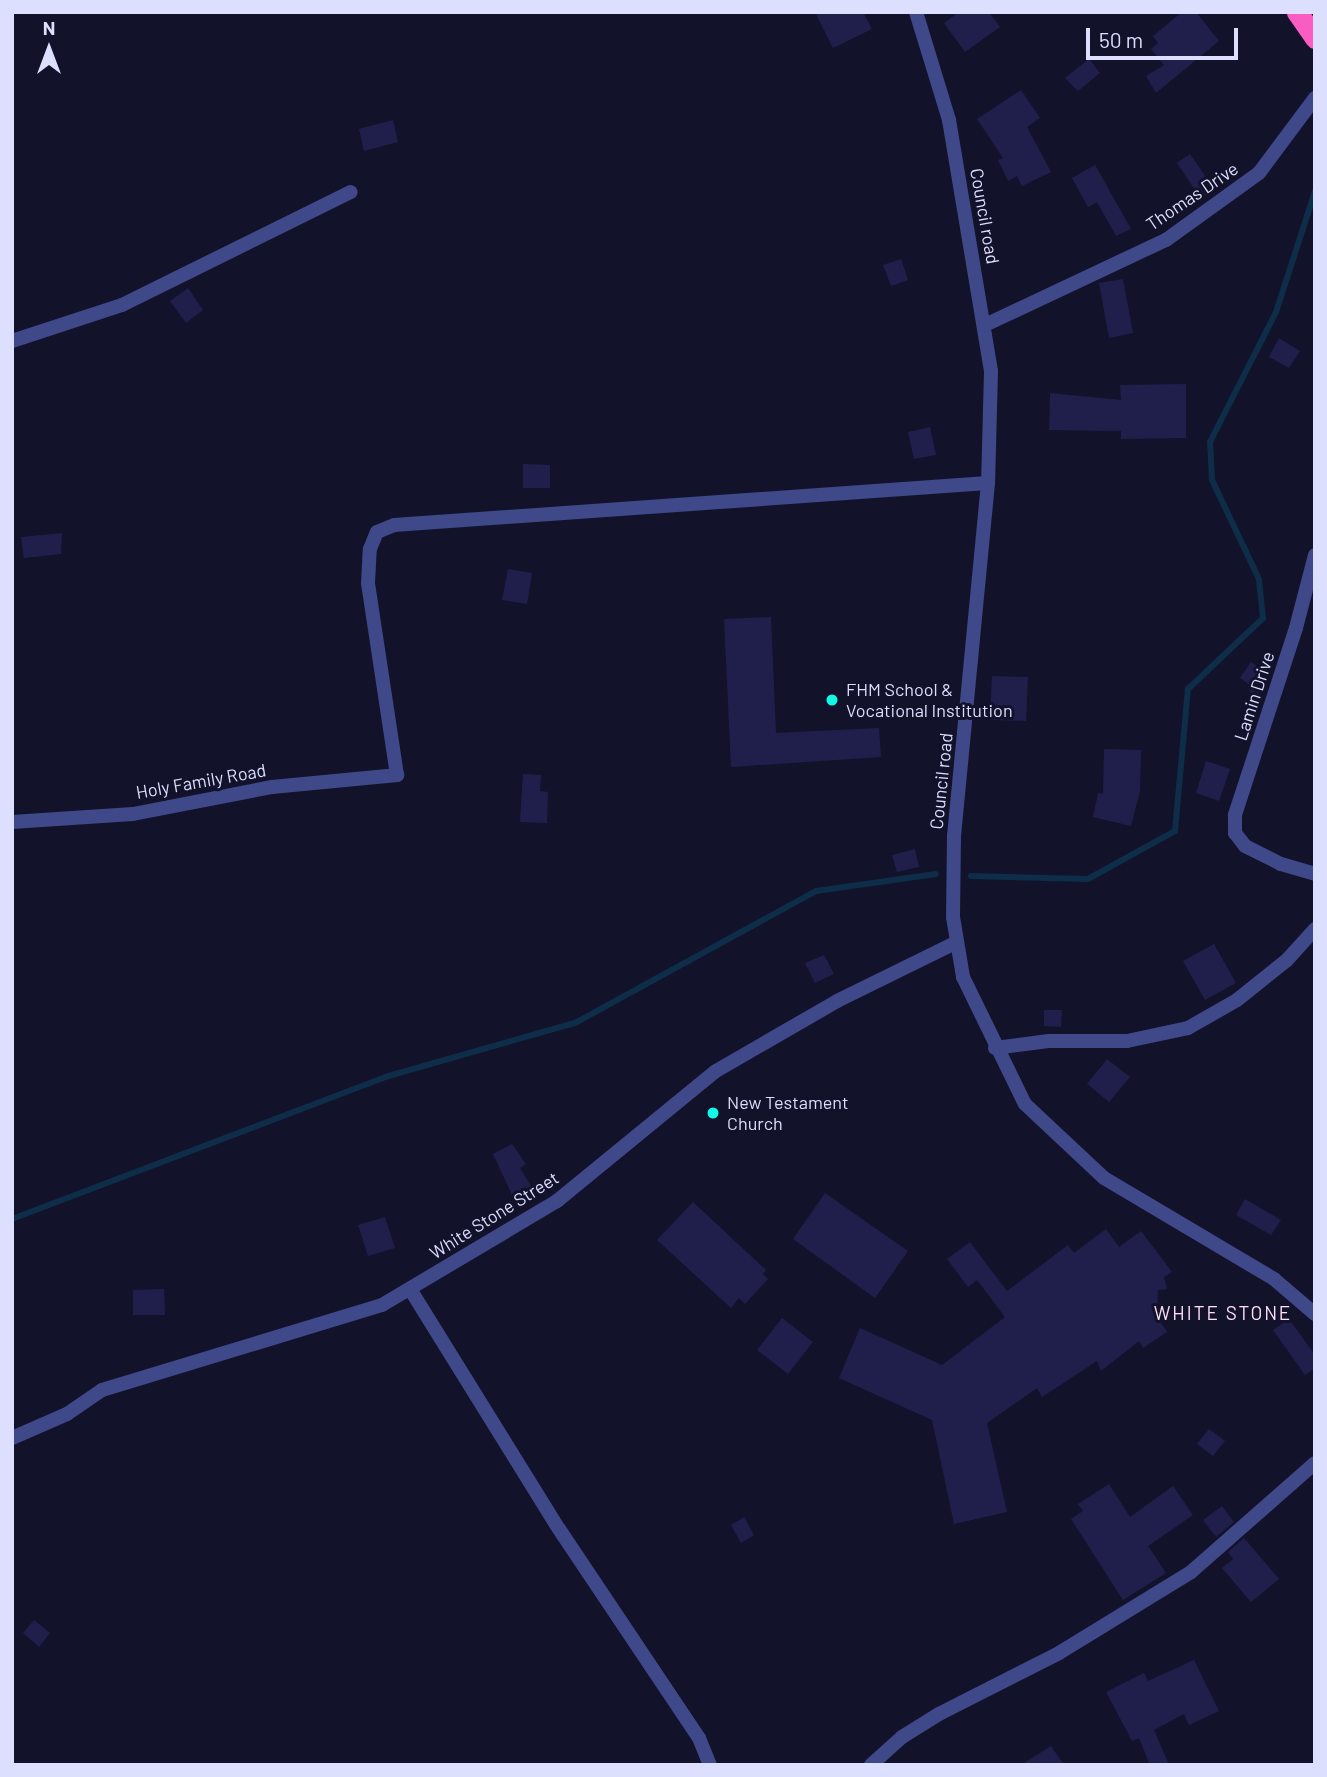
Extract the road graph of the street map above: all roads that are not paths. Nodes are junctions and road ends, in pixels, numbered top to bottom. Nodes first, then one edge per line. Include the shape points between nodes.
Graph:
1 (916, 12) edge
2 (1297, 12) edge
3 (1315, 38) edge
4 (1315, 98) edge
5 (351, 192) dead end
6 (985, 325) junction
7 (12, 341) edge
8 (988, 483) junction
9 (1315, 555) edge
10 (12, 822) edge
11 (1315, 874) edge
12 (1315, 929) edge
13 (955, 943) junction
14 (995, 1048) junction
15 (410, 1289) junction
16 (1315, 1314) edge
17 (12, 1438) edge
18 (1315, 1463) edge
19 (710, 1765) edge
20 (871, 1765) edge

1 - 6 street, Council road via 949,120
2 - 3 highway
4 - 6 street, Thomas Drive via 1259,173 1166,240
5 - 7 street via 122,305
6 - 8 street, Council road via 991,371
8 - 10 street, Holy Family Road via 394,525 377,532 370,549 368,583 397,775 272,787 133,814
8 - 13 street, Council road via 954,836
9 - 11 street, Lamin Drive via 1236,815 1236,833 1245,846 1280,864
12 - 14 street via 1287,960 1237,1000 1188,1028 1127,1041 1049,1041
13 - 14 street, Council road via 963,977
13 - 15 street, White Stone Street via 817,1012 716,1070 558,1201
14 - 16 street, Council road via 1025,1104 1104,1178 1273,1279
15 - 17 street, White Stone Street via 382,1305 305,1331 218,1352 102,1390 67,1414
15 - 19 street via 559,1529 699,1738
18 - 20 street via 1191,1572 1059,1653 902,1737

